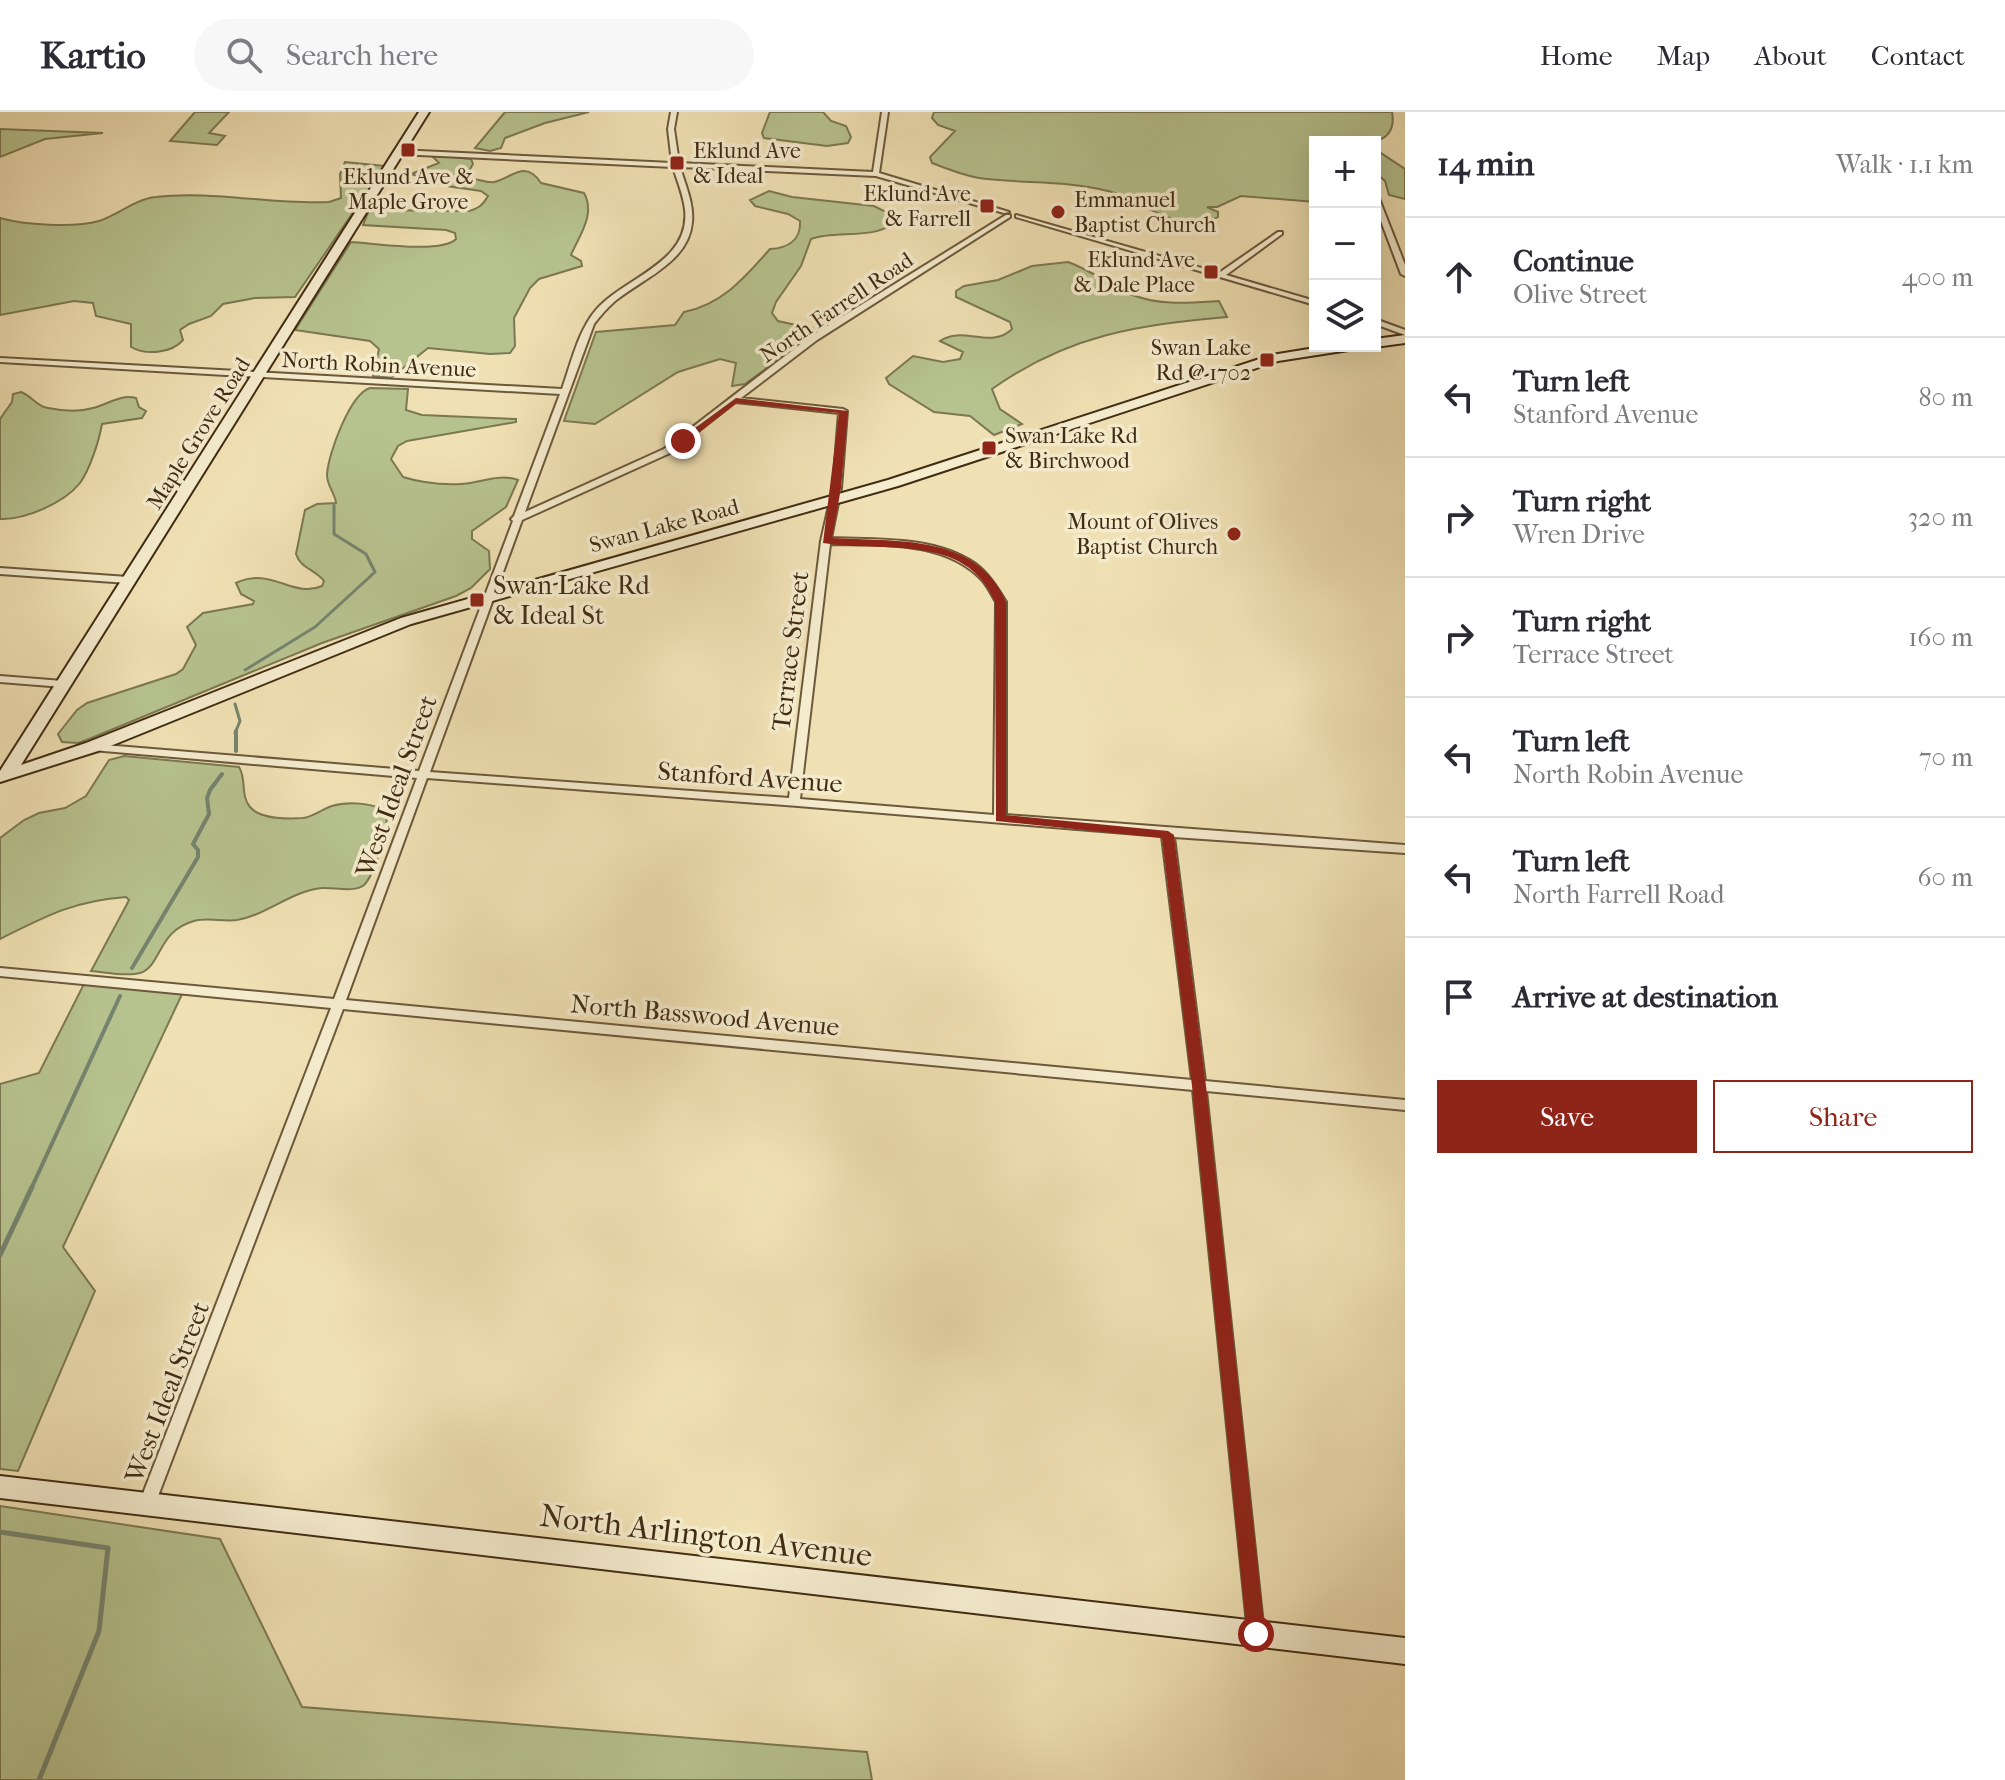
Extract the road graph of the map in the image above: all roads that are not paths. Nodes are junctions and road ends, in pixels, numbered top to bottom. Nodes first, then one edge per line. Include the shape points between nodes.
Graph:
1 (424, 112) edge
2 (674, 112) edge
3 (885, 112) edge
4 (398, 152) junction
5 (674, 164) junction
6 (876, 174) junction
7 (1380, 208) edge
8 (1011, 215) junction
9 (1280, 233) dead end
10 (1405, 274) edge
11 (1221, 275) junction
12 (1309, 301) edge
13 (1381, 324) edge
14 (1405, 336) edge
15 (1381, 342) edge
16 (1315, 352) edge
17 (0, 360) edge
18 (258, 376) junction
19 (564, 392) junction
20 (736, 400) junction
21 (835, 500) junction
22 (516, 519) junction
23 (826, 541) junction
24 (0, 571) edge
25 (128, 580) junction
26 (490, 596) junction
27 (0, 679) edge
28 (63, 684) junction
29 (92, 747) junction
30 (3, 776) edge
31 (422, 776) junction
32 (794, 802) junction
33 (1000, 818) junction
34 (1168, 835) junction
35 (1405, 849) edge
36 (0, 972) edge
37 (338, 1005) junction
38 (1199, 1086) junction
39 (1405, 1105) edge
40 (0, 1487) edge
41 (147, 1504) junction
42 (1256, 1634) junction
43 (1405, 1651) edge

1 - 4 street, Maple Grove Road
2 - 5 street, West Ideal Street via 669,134
3 - 6 street
4 - 5 street
4 - 18 street, Maple Grove Road
5 - 6 street
5 - 19 street, West Ideal Street via 688,209 684,240 666,260 600,308
6 - 8 street
7 - 10 street
8 - 11 street
8 - 20 street, North Farrell Road via 829,328
9 - 11 street
11 - 12 street
13 - 14 street
14 - 15 street
16 - 21 street, Swan Lake Road via 1265,361
17 - 18 street, North Robin Avenue
18 - 19 street, North Robin Avenue
18 - 25 street, Maple Grove Road
19 - 22 street, West Ideal Street
20 - 21 street, Terrace Street via 843,411
20 - 22 street, North Farrell Road via 667,451
21 - 23 street, Terrace Street
21 - 26 street, Swan Lake Road
22 - 26 street, West Ideal Street
23 - 32 street, Terrace Street
23 - 33 street via 924,546 965,559 993,583 1001,602
24 - 25 street
25 - 28 street, Maple Grove Road
26 - 29 street, Swan Lake Road via 379,631
26 - 31 street, West Ideal Street
27 - 28 street
28 - 30 street, Maple Grove Road
29 - 30 street, Swan Lake Road
29 - 31 street, Stanford Avenue
31 - 32 street, Stanford Avenue
31 - 37 street, West Ideal Street
32 - 33 street, Stanford Avenue
33 - 34 street, Stanford Avenue
34 - 35 street, Stanford Avenue
34 - 38 street
36 - 37 street, North Basswood Avenue
37 - 38 street, North Basswood Avenue
37 - 41 street, West Ideal Street
38 - 39 street, North Basswood Avenue
38 - 42 street
40 - 41 street, North Arlington Avenue
41 - 42 street, North Arlington Avenue
42 - 43 street, North Arlington Avenue

